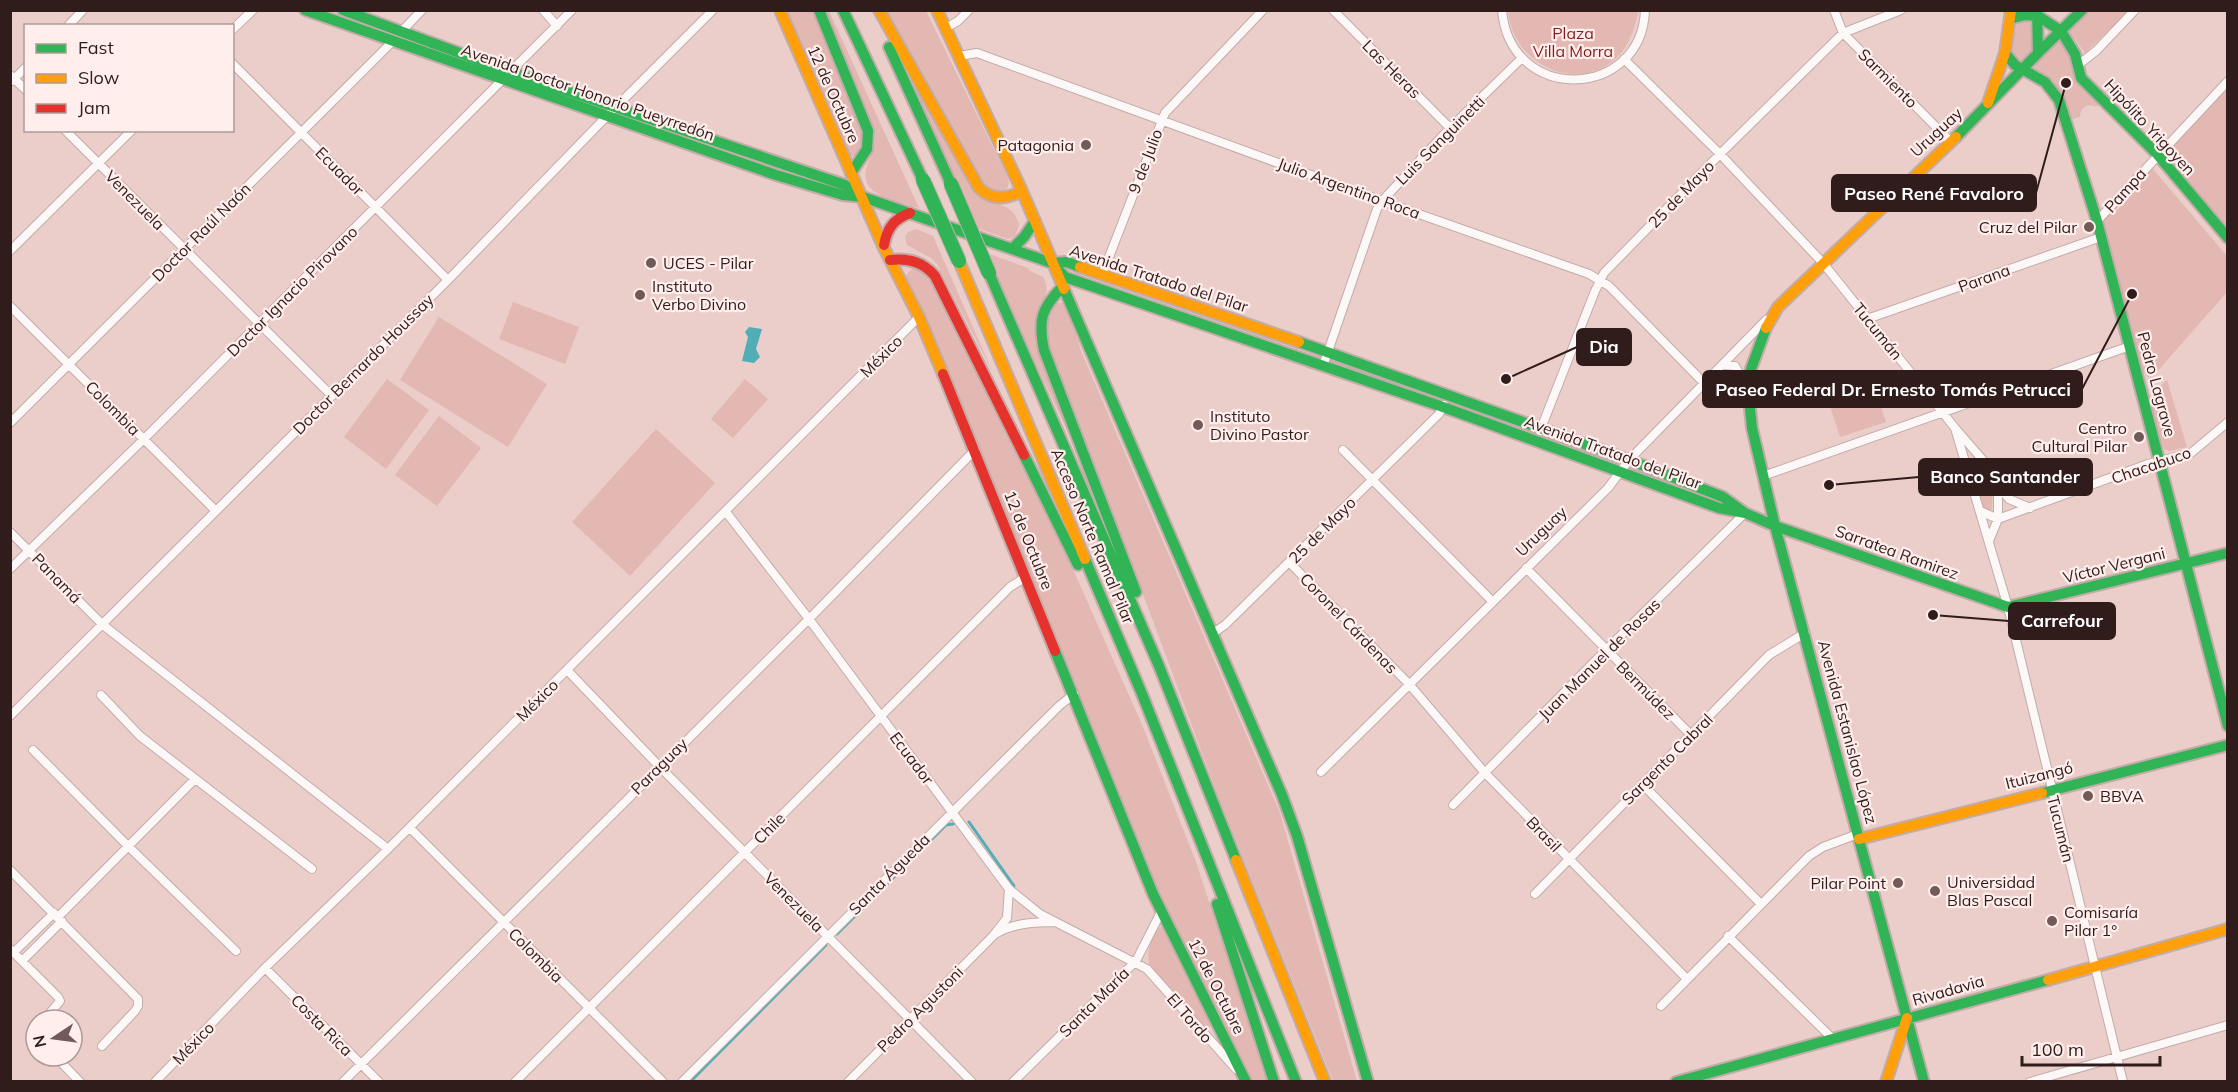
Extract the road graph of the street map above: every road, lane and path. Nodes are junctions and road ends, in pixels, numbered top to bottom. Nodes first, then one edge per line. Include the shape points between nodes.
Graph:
1 (83, 10) edge
2 (253, 10) edge
3 (305, 10) edge
4 (343, 10) edge
5 (422, 10) edge
6 (543, 10) edge
7 (572, 10) edge
8 (713, 10) edge
9 (780, 10) edge
10 (819, 10) edge
11 (843, 10) edge
12 (872, 10) edge
13 (879, 10) edge
14 (938, 10) edge
15 (969, 10) edge
16 (1263, 10) edge
17 (1333, 10) edge
18 (1502, 10) edge
19 (1645, 10) edge
20 (1834, 10) edge
21 (1901, 10) edge
22 (2082, 10) edge
23 (2135, 10) edge
24 (2037, 13) edge
25 (2011, 15) edge
26 (70, 24) edge
27 (557, 26) junction
28 (234, 28) edge
29 (946, 28) junction
30 (2061, 31) junction
31 (1843, 33) junction
32 (397, 36) junction
33 (2005, 52) junction
34 (2038, 53) junction
35 (959, 56) junction
36 (1522, 58) junction
37 (1624, 59) junction
38 (234, 65) edge
39 (2078, 65) junction
40 (24, 69) edge
41 (2023, 69) junction
42 (507, 76) junction
43 (12, 78) edge
44 (2228, 81) edge
45 (24, 88) edge
46 (1987, 107) junction
47 (611, 112) junction
48 (1161, 119) junction
49 (1450, 128) junction
50 (67, 132) edge
51 (130, 132) edge
52 (301, 132) junction
53 (1950, 141) junction
54 (1720, 154) junction
55 (2157, 154) junction
56 (98, 164) junction
57 (851, 173) junction
58 (1022, 192) junction
59 (863, 197) junction
60 (1382, 201) junction
61 (376, 207) junction
62 (909, 213) junction
63 (1035, 221) junction
64 (2097, 221) junction
65 (2101, 237) junction
66 (2228, 238) edge
67 (883, 246) junction
68 (184, 249) junction
69 (1012, 249) junction
70 (10, 251) edge
71 (890, 260) junction
72 (1052, 263) junction
73 (1823, 263) junction
74 (1102, 274) junction
75 (1599, 279) junction
76 (448, 280) junction
77 (1062, 287) junction
78 (10, 306) edge
79 (1778, 307) junction
80 (919, 317) junction
81 (1868, 319) junction
82 (259, 323) junction
83 (2130, 346) junction
84 (1329, 352) junction
85 (69, 364) junction
86 (1723, 365) junction
87 (1323, 366) junction
88 (1704, 382) junction
89 (1748, 390) junction
90 (332, 396) junction
91 (1445, 401) junction
92 (1943, 411) junction
93 (2228, 422) edge
94 (10, 423) edge
95 (1955, 428) junction
96 (1539, 435) junction
97 (144, 439) junction
98 (975, 450) junction
99 (1343, 450) dead end
100 (2160, 461) junction
101 (1625, 465) junction
102 (1988, 466) junction
103 (1969, 470) junction
104 (1763, 476) junction
105 (1372, 480) junction
106 (1997, 484) junction
107 (2030, 508) junction
108 (216, 511) junction
109 (1980, 511) junction
110 (726, 512) junction
111 (1745, 513) junction
112 (1998, 519) junction
113 (1775, 525) junction
114 (10, 532) edge
115 (1989, 541) junction
116 (29, 550) junction
117 (2228, 553) edge
118 (1290, 563) junction
119 (2186, 564) junction
120 (1526, 568) junction
121 (10, 569) edge
122 (1026, 577) junction
123 (1491, 601) junction
124 (2008, 607) junction
125 (809, 619) junction
126 (103, 626) junction
127 (1213, 633) junction
128 (1805, 633) junction
129 (1606, 650) junction
130 (1159, 666) junction
131 (567, 670) junction
132 (1409, 684) junction
133 (1074, 694) junction
134 (1142, 694) junction
135 (101, 695) dead end
136 (10, 716) edge
137 (880, 717) junction
138 (2228, 726) edge
139 (1691, 735) junction
140 (2228, 745) edge
141 (33, 750) dead end
142 (658, 766) junction
143 (1321, 772) dead end
144 (1485, 772) junction
145 (195, 779) junction
146 (1642, 784) junction
147 (2051, 789) junction
148 (1453, 805) dead end
149 (952, 810) junction
150 (410, 828) junction
151 (1858, 837) junction
152 (128, 846) junction
153 (388, 849) junction
154 (1203, 850) junction
155 (744, 853) junction
156 (1568, 859) junction
157 (312, 869) dead end
158 (10, 870) edge
159 (1010, 889) junction
160 (1535, 894) dead end
161 (1027, 904) junction
162 (1761, 904) junction
163 (1009, 910) junction
164 (1161, 912) junction
165 (58, 917) junction
166 (503, 922) junction
167 (1057, 922) junction
168 (1022, 925) junction
169 (2228, 929) edge
170 (828, 936) junction
171 (993, 936) junction
172 (1728, 936) junction
173 (12, 951) edge
174 (236, 951) dead end
175 (22, 961) junction
176 (1136, 961) junction
177 (2094, 966) junction
178 (265, 968) junction
179 (1686, 978) junction
180 (1661, 1006) dead end
181 (55, 1008) edge
182 (589, 1008) junction
183 (1907, 1018) junction
184 (910, 1019) junction
185 (1219, 1025) junction
186 (2228, 1025) edge
187 (1203, 1034) junction
188 (1834, 1040) junction
189 (102, 1046) dead end
190 (2117, 1057) junction
191 (361, 1063) junction
192 (67, 1068) edge
193 (1245, 1079) edge
194 (80, 1082) edge
195 (155, 1082) edge
196 (343, 1082) edge
197 (379, 1082) edge
198 (515, 1082) edge
199 (663, 1082) edge
200 (682, 1082) edge
201 (848, 1082) edge
202 (972, 1082) edge
203 (1013, 1082) edge
204 (1274, 1082) edge
205 (1296, 1082) edge
206 (1325, 1082) edge
207 (1368, 1082) edge
208 (1676, 1082) edge
209 (1886, 1082) edge
210 (1924, 1082) edge
211 (2030, 1082) edge
212 (2123, 1082) edge

1 - 26 street
2 - 28 street
3 - 32 main road, Avenida Doctor Honorio Pueyrredón
4 - 32 main road, Avenida Doctor Honorio Pueyrredón
5 - 32 street, Doctor Raúl Naón
6 - 27 street
7 - 27 street, Doctor Ignacio Pirovano
8 - 47 street, Doctor Bernardo Houssay
9 - 57 main road, 12 de Octubre
10 - 57 main road via 869,136 866,153
11 - 134 main road, Acceso Norte Ramal Pilar, bridge via 923,180
12 - 130 main road, Acceso Norte Ramal Pilar, bridge
13 - 58 main road via 979,188 997,199
14 - 29 main road
15 - 29 street
16 - 48 street, 9 de Julio
17 - 49 street, Las Heras
18 - 36 street via 1510,42
19 - 37 street via 1641,33
20 - 31 street, Sarmiento
21 - 31 street, 25 de Mayo
22 - 30 main road
23 - 39 street
24 - 25 main road
24 - 30 main road
24 - 34 main road
25 - 33 main road
27 - 42 street, Doctor Ignacio Pirovano
29 - 35 main road
30 - 34 main road, Uruguay
30 - 39 main road, Hipólito Yrigoyen
31 - 53 street, Sarmiento
31 - 54 street, 25 de Mayo
32 - 42 main road, Avenida Doctor Honorio Pueyrredón
32 - 52 street, Doctor Raúl Naón
33 - 41 main road, Pedro Lagrave
33 - 46 main road
34 - 41 main road, Uruguay
35 - 48 street, Julio Argentino Roca via 977,53
35 - 58 main road
36 - 37 street via 1539,72 1560,79 1582,80 1603,74
36 - 49 street, Luis Sanguinetti
37 - 54 street, Tucumán
38 - 52 street, Ecuador
39 - 55 main road, Hipólito Yrigoyen via 2081,78
40 - 43 street
41 - 46 main road, Uruguay
41 - 64 main road, Pedro Lagrave via 2045,82 2059,100
42 - 47 main road, Avenida Doctor Honorio Pueyrredón
42 - 61 street, Doctor Ignacio Pirovano
43 - 45 street
44 - 55 street, Pampa
46 - 53 main road, Uruguay
47 - 59 main road, Avenida Doctor Honorio Pueyrredón via 845,185
47 - 76 street, Doctor Bernardo Houssay
48 - 60 street, Julio Argentino Roca
48 - 74 street, 9 de Julio
49 - 60 street, Luis Sanguinetti
50 - 56 street, Venezuela
51 - 56 street
52 - 61 street, Ecuador
52 - 68 street, Doctor Raúl Naón
53 - 73 main road, Uruguay
54 - 73 street, Tucumán
54 - 75 street, 25 de Mayo
55 - 64 street, Pampa
55 - 66 main road, Hipólito Yrigoyen
56 - 68 street, Venezuela
56 - 70 street
57 - 59 main road, 12 de Octubre
58 - 63 main road
59 - 62 main road, Avenida Doctor Honorio Pueyrredón
59 - 67 main road, 12 de Octubre
60 - 75 street, Julio Argentino Roca
60 - 84 street, Luis Sanguinetti
61 - 76 street, Ecuador
61 - 82 street, Doctor Ignacio Pirovano
62 - 67 main road via 891,224
62 - 69 main road, Avenida Doctor Honorio Pueyrredón
63 - 69 main road
63 - 72 main road
64 - 65 main road, Pedro Lagrave
65 - 81 street, Parana
65 - 83 main road, Pedro Lagrave
67 - 71 main road, 12 de Octubre
68 - 82 street, Venezuela
68 - 85 street, Doctor Raúl Naón
69 - 72 main road, Avenida Doctor Honorio Pueyrredón
71 - 80 main road, 12 de Octubre
71 - 134 main road via 922,264 938,282
72 - 74 main road, Avenida Tratado del Pilar via 1067,262
72 - 77 main road
72 - 87 main road, Avenida Tratado del Pilar via 1065,277
73 - 79 main road, Uruguay
73 - 81 street, Tucumán
74 - 84 main road, Avenida Tratado del Pilar
75 - 88 street, Julio Argentino Roca
75 - 96 street, 25 de Mayo
76 - 90 street, Doctor Bernardo Houssay
77 - 127 main road
77 - 130 main road via 1041,313 1044,350 1133,583
78 - 85 street, Colombia
79 - 86 street, Uruguay
79 - 89 main road, Uruguay via 1755,349
80 - 98 main road, 12 de Octubre
80 - 110 street, México
81 - 92 street, Tucumán
82 - 90 street, Venezuela
82 - 97 street, Doctor Ignacio Pirovano
83 - 92 street
83 - 100 main road, Pedro Lagrave
84 - 87 street, Luis Sanguinetti
84 - 91 main road, Avenida Tratado del Pilar
85 - 94 street, Doctor Raúl Naón
85 - 97 street, Colombia
86 - 88 street, Uruguay
86 - 89 street via 1735,366
87 - 91 main road, Avenida Tratado del Pilar
88 - 101 street, Uruguay
89 - 104 main road, Avenida Estanislao López
90 - 108 street, Doctor Bernardo Houssay
91 - 96 main road, Avenida Tratado del Pilar
91 - 105 street, 25 de Mayo via 1439,414
92 - 95 street, Tucumán
92 - 104 street
93 - 100 street, Chacabuco via 2191,453
95 - 102 street, Tucumán
95 - 103 street, Tucumán
96 - 101 main road, Avenida Tratado del Pilar
97 - 108 street, Colombia
97 - 116 street, Doctor Ignacio Pirovano
98 - 122 main road, 12 de Octubre
98 - 125 street, Paraguay
99 - 105 street
100 - 107 street, Chacabuco
100 - 119 main road, Pedro Lagrave
101 - 111 main road, Avenida Tratado del Pilar via 1719,508
101 - 120 street, Uruguay via 1608,488
102 - 103 street
102 - 106 street, Tucumán
103 - 109 street, Tucumán
104 - 113 main road, Avenida Estanislao López
105 - 118 street, 25 de Mayo
105 - 123 street
106 - 107 street via 2009,499
106 - 112 street, Tucumán
107 - 112 street, Chacabuco
108 - 126 street, Doctor Bernardo Houssay
109 - 112 street
109 - 115 street, Tucumán
110 - 125 street, Ecuador
110 - 131 street, México
111 - 113 main road, Avenida Tratado del Pilar
111 - 129 street, Juan Manuel de Rosas
112 - 115 street, Tucumán
113 - 124 main road, Sarratea Ramirez
113 - 128 main road, Avenida Estanislao López
114 - 116 street, Panamá
115 - 124 street, Tucumán
116 - 121 street, Doctor Ignacio Pirovano
116 - 126 street, Panamá
117 - 119 main road, Víctor Vergani
118 - 127 street, 25 de Mayo
118 - 132 street, Coronel Cárdenas
119 - 124 main road, Víctor Vergani
119 - 138 main road, Pedro Lagrave
120 - 123 street, Uruguay
120 - 129 street, Bermúdez
122 - 133 main road, 12 de Octubre
122 - 137 street, Chile via 1010,587
123 - 132 street, Uruguay
124 - 147 street, Tucumán
125 - 137 street, Ecuador
125 - 142 street, Paraguay
126 - 136 street, Doctor Bernardo Houssay
126 - 153 street, Panamá
127 - 207 main road via 1298,836
128 - 139 street, Sargento Cabral via 1769,655
128 - 151 main road, Avenida Estanislao López
129 - 139 street, Bermúdez
129 - 144 street, Juan Manuel de Rosas
130 - 206 main road, Acceso Norte Ramal Pilar
131 - 142 street, Venezuela
131 - 150 street, México
132 - 143 street, Uruguay
132 - 144 street, Brasil
133 - 149 street, Santa Águeda
133 - 164 main road, 12 de Octubre
134 - 154 main road, Acceso Norte Ramal Pilar
135 - 145 street via 140,736
137 - 149 street, Ecuador
137 - 155 street, Chile
139 - 146 street, Sargento Cabral
140 - 147 main road, Ituizangó
141 - 152 street
142 - 155 street, Venezuela
142 - 166 street, Paraguay
144 - 148 street, Juan Manuel de Rosas
144 - 156 street, Brasil
145 - 152 street
145 - 157 street
146 - 156 street, Sargento Cabral
146 - 162 street
147 - 151 main road, Ituizangó
147 - 177 street, Tucumán
149 - 159 street, Ecuador
149 - 170 street, Santa Águeda
150 - 153 street, México
150 - 166 street, Colombia
151 - 162 street, Ituizangó via 1816,850
151 - 183 main road, Avenida Estanislao López
152 - 165 street
152 - 174 street
153 - 178 street, México
154 - 204 main road via 1222,923
154 - 205 main road, Acceso Norte Ramal Pilar
155 - 170 street, Venezuela
155 - 182 street, Chile
156 - 160 street, Sargento Cabral
156 - 179 street, Brasil
158 - 165 street
159 - 161 street, Ecuador
159 - 163 street, Pedro Agustoni
161 - 163 street via 1013,903
161 - 167 street, Ecuador
161 - 168 street via 1030,915
162 - 172 street, Ituizangó
163 - 168 street via 1011,919
163 - 171 street, Pedro Agustoni
164 - 176 street, Santa María
164 - 185 main road, 12 de Octubre
165 - 173 street
165 - 175 street
165 - 189 street via 138,999 135,1011
166 - 182 street, Colombia
166 - 191 street, Paraguay
167 - 168 street, Pedro Agustoni
167 - 176 street, Ecuador
168 - 171 street, Pedro Agustoni
169 - 177 main road, Rivadavia
170 - 184 street, Venezuela
170 - 200 street, Santa Águeda
171 - 184 street, Pedro Agustoni
172 - 179 street, Ituizangó
172 - 188 street
173 - 175 street
175 - 181 street via 58,997
176 - 187 street, El Tordo
176 - 203 street, Santa María
177 - 183 main road, Rivadavia
177 - 190 street, Tucumán
178 - 191 street, Costa Rica
178 - 195 street, México
179 - 180 street, Ituizangó
182 - 198 street, Chile
182 - 199 street, Colombia
183 - 188 main road, Rivadavia
183 - 209 main road
183 - 210 main road, Avenida Estanislao López
184 - 201 street, Pedro Agustoni
184 - 202 street, Venezuela
185 - 187 street
185 - 193 main road, 12 de Octubre
186 - 190 street
187 - 193 street, El Tordo
188 - 208 main road, Rivadavia
190 - 211 street
190 - 212 street, Tucumán
191 - 196 street, Paraguay
191 - 197 street, Costa Rica
192 - 194 street

